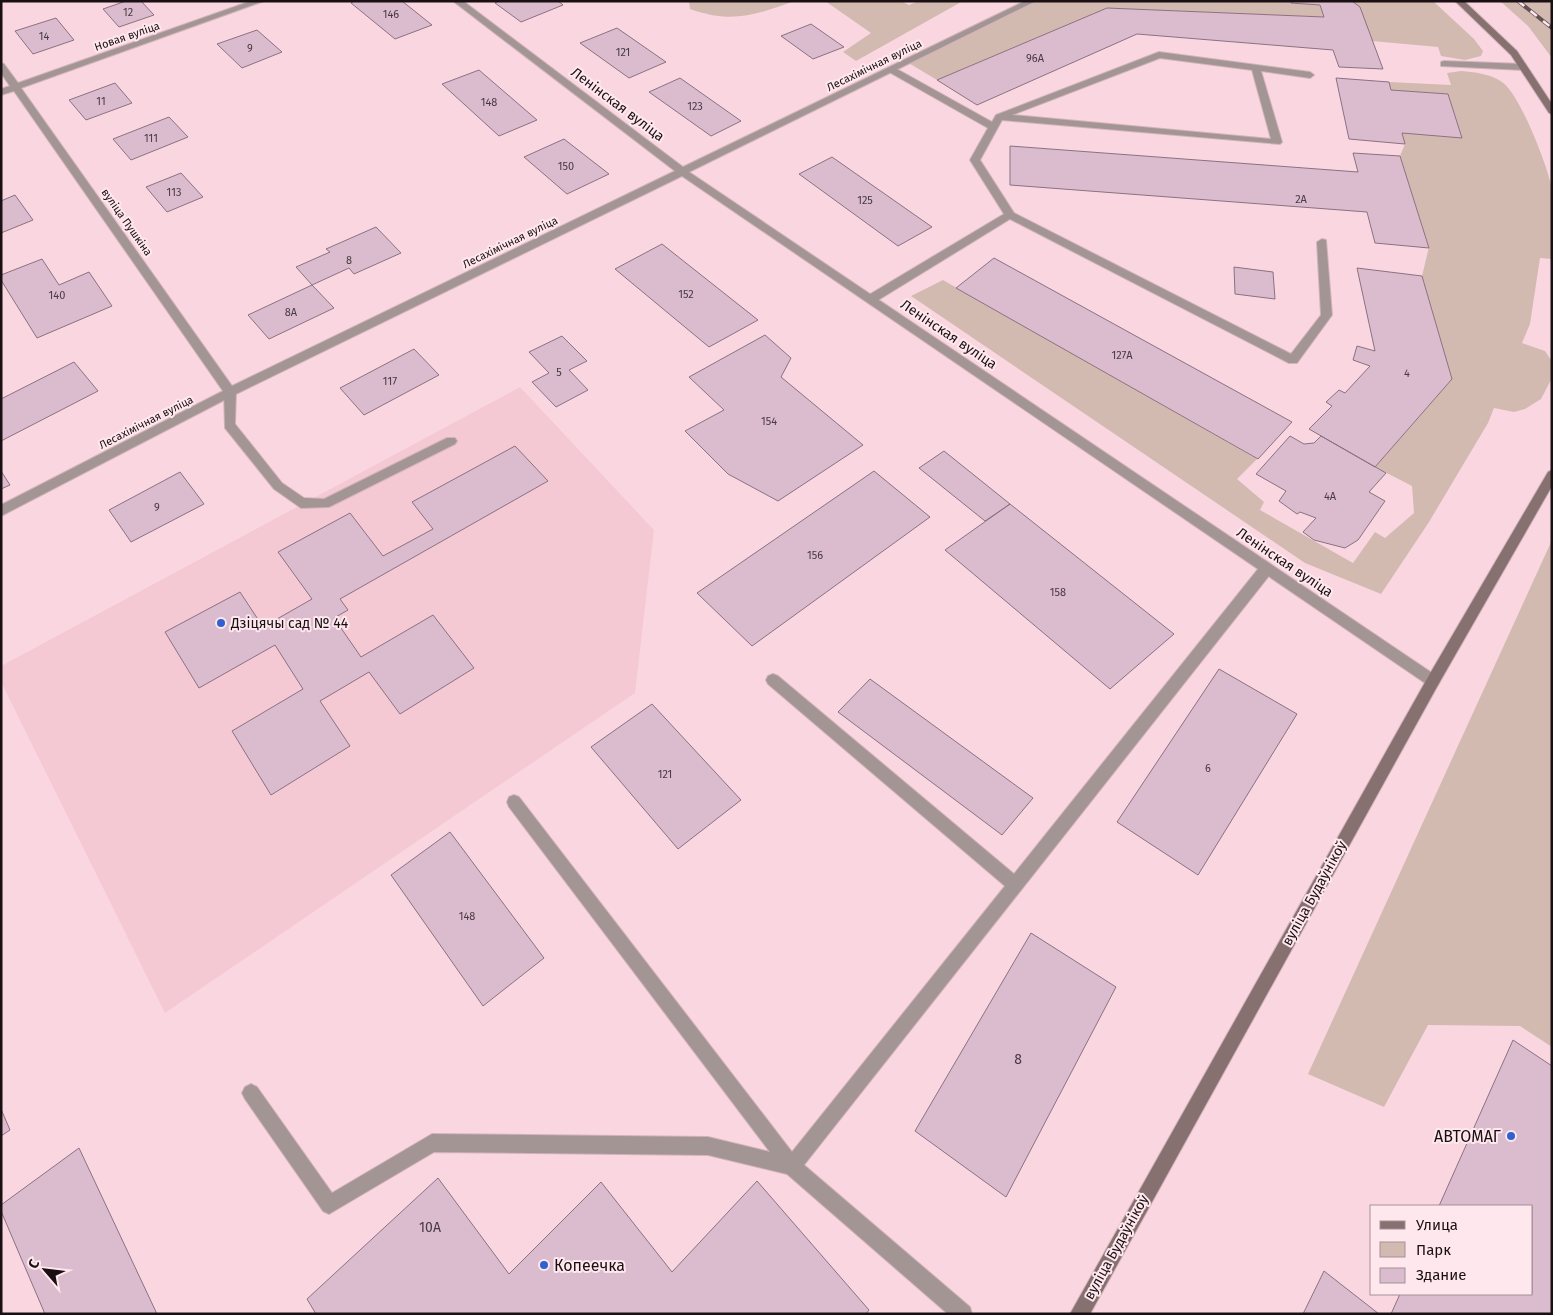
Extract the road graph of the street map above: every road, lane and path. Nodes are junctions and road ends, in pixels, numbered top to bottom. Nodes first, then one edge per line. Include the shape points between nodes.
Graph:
1 (260, 1) edge
2 (457, 1) edge
3 (1032, 1) edge
4 (1459, 1) edge
5 (1444, 64) dead end
6 (1, 66) edge
7 (1523, 67) junction
8 (1256, 68) junction
9 (892, 70) junction
10 (1310, 75) dead end
11 (17, 87) junction
12 (1, 92) edge
13 (1552, 111) edge
14 (999, 117) junction
15 (994, 127) junction
16 (683, 172) junction
17 (1010, 215) junction
18 (1322, 242) dead end
19 (871, 299) junction
20 (230, 392) junction
21 (451, 441) dead end
22 (1552, 475) edge
23 (1, 510) edge
24 (1266, 568) junction
25 (773, 680) dead end
26 (1433, 681) junction
27 (514, 802) dead end
28 (1015, 885) junction
29 (251, 1093) dead end
30 (792, 1166) junction
31 (1084, 1311) edge
32 (963, 1314) edge

1 - 11 street, Новая вуліца
2 - 16 street, Ленінская вуліца
3 - 9 street, Лесахімічная вуліца
4 - 7 main road via 1514,53
5 - 7 street
6 - 11 street, вуліца Пушкіна
7 - 13 main road
8 - 10 street
8 - 14 street via 1160,55
8 - 14 street via 1277,142
9 - 15 street
9 - 16 street, Лесахімічная вуліца
11 - 12 street, Новая вуліца
11 - 20 street, вуліца Пушкіна
14 - 15 street
15 - 17 street via 975,160
16 - 19 street, Ленінская вуліца
16 - 20 street, Лесахімічная вуліца
17 - 18 street via 1293,360 1327,315
17 - 19 street
19 - 24 street, Ленінская вуліца
20 - 21 street via 229,426 278,486 302,503 326,504
20 - 23 street, Лесахімічная вуліца
22 - 26 main road, вуліца Будаўнікоў
24 - 26 street, Ленінская вуліца
24 - 28 street
25 - 28 street
26 - 31 main road, вуліца Будаўнікоў
27 - 30 street
28 - 30 street
29 - 30 street via 329,1205 432,1143 708,1146
30 - 32 street

